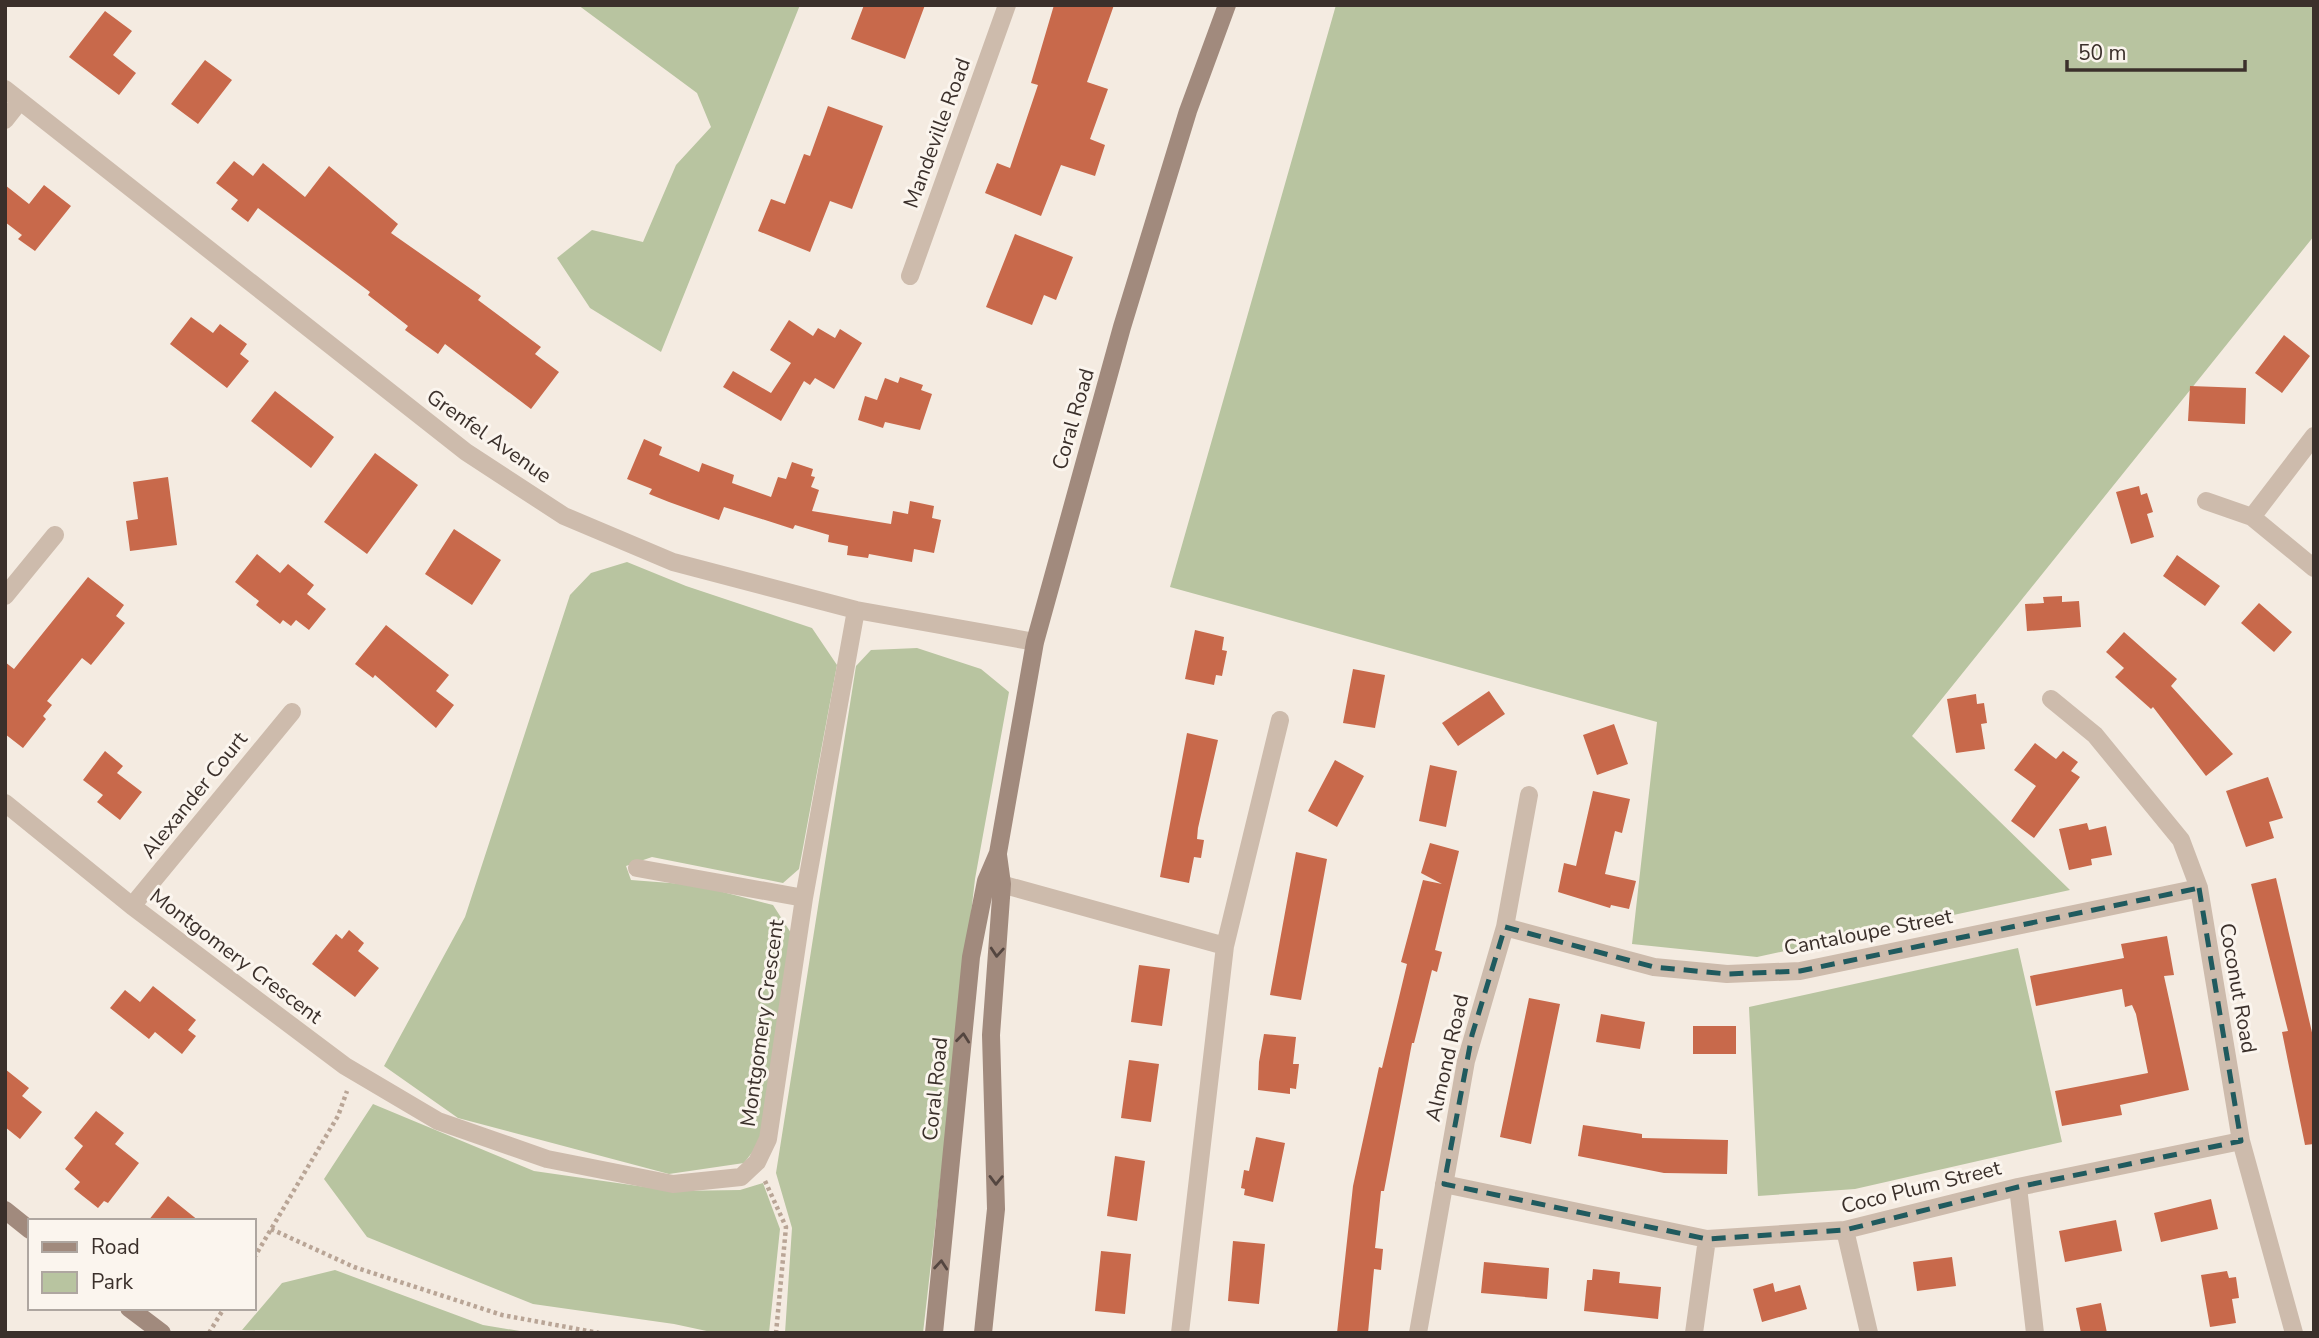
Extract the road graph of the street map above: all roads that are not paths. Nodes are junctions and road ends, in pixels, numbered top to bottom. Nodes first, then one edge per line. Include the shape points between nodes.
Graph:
1 (1007, 5) edge
2 (1227, 5) edge
3 (5, 89) edge
4 (20, 100) junction
5 (5, 120) edge
6 (910, 276) dead end
7 (2314, 436) edge
8 (2206, 500) dead end
9 (2252, 517) junction
10 (55, 535) dead end
11 (2314, 568) edge
12 (5, 596) edge
13 (856, 610) junction
14 (1035, 642) junction
15 (2050, 699) dead end
16 (292, 712) dead end
17 (1280, 720) dead end
18 (1529, 795) dead end
19 (5, 803) edge
20 (638, 867) dead end
21 (994, 882) junction
22 (2199, 888) junction
23 (804, 898) junction
24 (132, 906) junction
25 (1505, 927) junction
26 (1225, 946) junction
27 (2241, 1142) junction
28 (1444, 1184) junction
29 (2018, 1187) junction
30 (5, 1210) edge
31 (28, 1228) edge
32 (1845, 1230) junction
33 (1707, 1239) junction
34 (132, 1310) edge
35 (162, 1333) edge
36 (934, 1333) edge
37 (983, 1333) edge
38 (1180, 1333) edge
39 (1418, 1333) edge
40 (1693, 1333) edge
41 (1869, 1333) edge
42 (2035, 1333) edge
43 (2294, 1333) edge

1 - 6 street, Mandeville Road
2 - 14 main road, Coral Road via 1188,111 1130,302
3 - 4 street, Grenfel Avenue
4 - 5 street
4 - 13 street, Grenfel Avenue via 466,452 564,516 673,562
7 - 9 street
8 - 9 street
9 - 11 street
10 - 12 street
13 - 14 street, Grenfel Avenue
13 - 23 street, Montgomery Crescent
14 - 21 main road, Coral Road
15 - 22 street, Coconut Road via 2095,735 2166,820 2181,840
16 - 24 street, Alexander Court
17 - 26 street
18 - 25 street, Almond Road
19 - 24 street, Montgomery Crescent
20 - 23 street
21 - 26 street
36 -> 21 main road, Coral Road via 971,957
21 -> 37 main road, Coral Road via 991,1035 996,1209
22 - 25 street, Cantaloupe Street via 1800,971 1727,974 1654,967
22 - 27 street, Coconut Road
23 - 24 street, Montgomery Crescent via 770,1127 757,1161 741,1177 673,1184 547,1159 438,1121 345,1066
25 - 28 street, Almond Road via 1472,1035
26 - 38 street
27 - 29 street, Coco Plum Street
27 - 43 street, Coconut Road
28 - 33 street, Coco Plum Street
28 - 39 street, Almond Road
29 - 32 street, Coco Plum Street
29 - 42 street
30 - 31 main road
32 - 33 street, Coco Plum Street
32 - 41 street
33 - 40 street
34 - 35 main road

